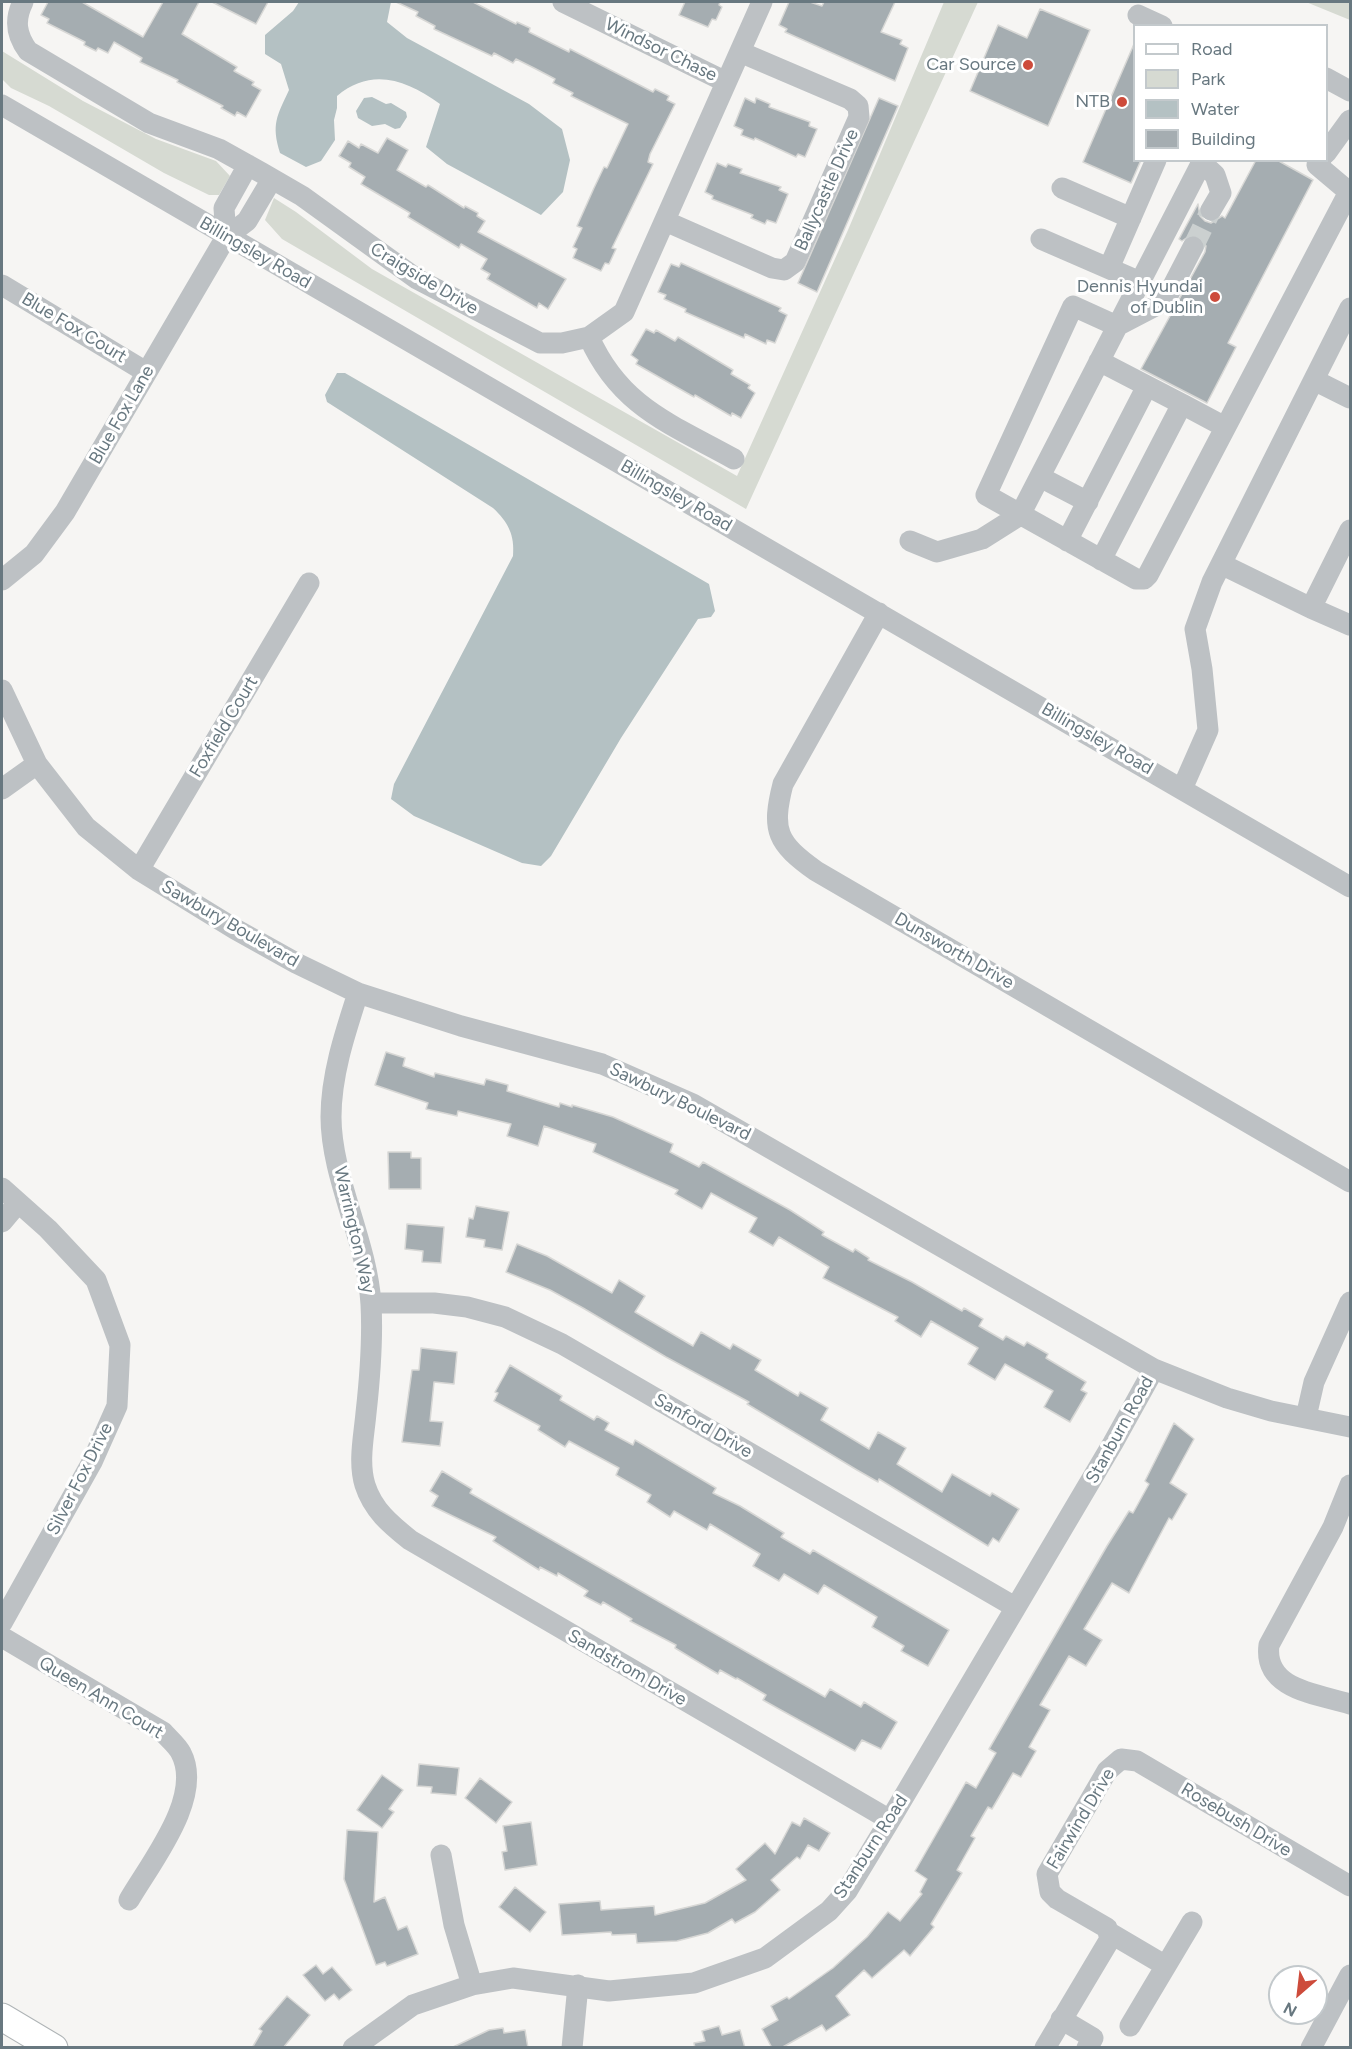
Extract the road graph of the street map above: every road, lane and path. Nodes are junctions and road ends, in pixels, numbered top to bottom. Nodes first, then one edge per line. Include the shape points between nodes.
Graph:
1 (23, 2) edge
2 (563, 2) edge
3 (762, 2) edge
4 (1138, 15) dead end
5 (1158, 24) edge
6 (740, 52) junction
7 (1328, 79) edge
8 (726, 82) junction
9 (1350, 91) edge
10 (2, 105) edge
11 (1350, 120) edge
12 (1328, 150) edge
13 (1155, 162) edge
14 (1202, 162) edge
15 (1319, 162) edge
16 (248, 165) junction
17 (273, 179) junction
18 (1062, 188) dead end
19 (1350, 191) edge
20 (1211, 210) tunnel mouth
21 (1131, 218) junction
22 (665, 221) junction
23 (226, 237) junction
24 (1041, 239) dead end
25 (1193, 247) tunnel mouth
26 (1109, 268) junction
27 (1140, 282) junction
28 (2, 285) edge
29 (1350, 308) edge
30 (1118, 326) junction
31 (589, 337) junction
32 (1099, 361) junction
33 (146, 372) junction
34 (1314, 380) junction
35 (1147, 386) junction
36 (1350, 398) edge
37 (1182, 404) junction
38 (1225, 427) junction
39 (734, 459) dead end
40 (1040, 477) junction
41 (1088, 502) junction
42 (1020, 515) junction
43 (1350, 530) edge
44 (910, 541) dead end
45 (1067, 542) junction
46 (1101, 560) junction
47 (1221, 564) junction
48 (2, 580) edge
49 (309, 583) dead end
50 (1311, 609) junction
51 (879, 614) junction
52 (1350, 625) edge
53 (2, 690) edge
54 (37, 764) junction
55 (2, 789) edge
56 (1182, 789) junction
57 (139, 870) junction
58 (1350, 887) edge
59 (358, 993) junction
60 (1350, 1182) edge
61 (2, 1188) edge
62 (18, 1203) junction
63 (2, 1222) edge
64 (1350, 1302) edge
65 (371, 1303) junction
66 (1154, 1369) junction
67 (1306, 1417) junction
68 (1350, 1427) edge
69 (1350, 1485) edge
70 (372, 1504) joint
71 (1015, 1607) junction
72 (2, 1623) edge
73 (2, 1637) edge
74 (1350, 1704) edge
75 (1121, 1758) joint
76 (890, 1821) junction
77 (441, 1855) dead end
78 (1350, 1887) edge
79 (129, 1900) dead end
80 (1192, 1922) dead end
81 (1110, 1933) junction
82 (1166, 1966) junction
83 (1350, 1975) edge
84 (472, 1985) junction
85 (578, 1985) junction
86 (2, 2017) edge
87 (1061, 2019) junction
88 (1130, 2026) dead end
89 (54, 2048) edge
90 (353, 2048) edge
91 (572, 2048) edge
92 (1045, 2048) edge
93 (1087, 2048) edge
94 (1311, 2048) edge

1 - 16 street, Craigside Drive via 17,34 28,51 149,123 219,149
2 - 8 street, Windsor Chase
3 - 6 street
4 - 5 street
6 - 8 street
6 - 22 street, Ballycastle Drive via 850,99 858,106 859,117 795,262 784,270 772,268
7 - 9 street
8 - 22 street
10 - 23 street, Billingsley Road
11 - 12 street
13 - 21 street
14 - 20 street via 1215,175 1221,193
14 - 27 street
15 - 19 street via 1317,165
16 - 17 street, Craigside Drive
16 - 23 street via 224,208
17 - 23 street via 247,221
17 - 31 street, Craigside Drive via 417,279 514,331 540,343
18 - 21 street
19 - 38 street
21 - 26 street
22 - 31 street via 624,312
23 - 33 street, Blue Fox Lane
23 - 51 street, Billingsley Road
24 - 26 street
25 - 30 street via 1164,301
26 - 27 street
27 - 30 street
28 - 33 street, Blue Fox Court
29 - 34 street
30 - 32 street
30 - 42 street via 1073,306 986,495
31 - 39 street via 610,378 633,400
32 - 35 street
32 - 40 street
33 - 48 street, Blue Fox Lane via 65,512 34,554
34 - 36 street
34 - 47 street
35 - 37 street
35 - 41 street
37 - 38 street
37 - 46 street
38 - 46 street via 1148,575 1136,579
40 - 41 street
40 - 42 street
41 - 45 street
42 - 44 street via 982,539 937,552
42 - 45 street
43 - 50 street
45 - 46 street
47 - 50 street
47 - 56 street via 1195,629 1208,730
49 - 57 street, Foxfield Court
50 - 52 street
51 - 56 street, Billingsley Road
51 - 60 street, Dunsworth Drive via 783,784 777,807 777,832 794,855
53 - 54 street, Sawbury Boulevard
54 - 55 street
54 - 57 street, Sawbury Boulevard via 86,827
56 - 58 street, Billingsley Road
57 - 59 street, Sawbury Boulevard via 296,963
59 - 65 street, Warrington Way via 336,1066 331,1118
59 - 66 street, Sawbury Boulevard via 602,1064 693,1104
61 - 62 street, Silver Fox Drive
62 - 63 street
62 - 72 street, Silver Fox Drive via 96,1280 120,1345 117,1406 92,1462
64 - 67 street via 1314,1382
65 - 70 street, Warrington Way via 362,1462
65 - 71 street, Sanford Drive via 434,1303 505,1317 562,1344
66 - 67 street, Sawbury Boulevard via 1227,1398
66 - 71 street, Stanburn Road
67 - 68 street, Sawbury Boulevard
69 - 74 street via 1333,1527 1269,1645 1267,1657 1271,1669 1287,1684
70 - 76 street, Sandstrom Drive via 410,1540
71 - 76 street, Stanburn Road
73 - 79 street, Queen Ann Court via 163,1732 181,1752 188,1779 183,1807
75 - 78 street, Rosebush Drive via 1137,1761
75 - 81 street, Fairwind Drive via 1107,1771 1047,1874 1047,1883 1056,1899
76 - 85 street, Stanburn Road via 847,1891 829,1911 765,1958 694,1983 609,1991
77 - 84 street via 454,1925
80 - 82 street
81 - 82 street
81 - 87 street
82 - 88 street
83 - 94 street
84 - 85 street, Stanburn Road via 513,1978
84 - 90 street, Stanburn Road via 413,2005
85 - 91 street
86 - 89 main road
87 - 92 street
87 - 93 street via 1093,2038

